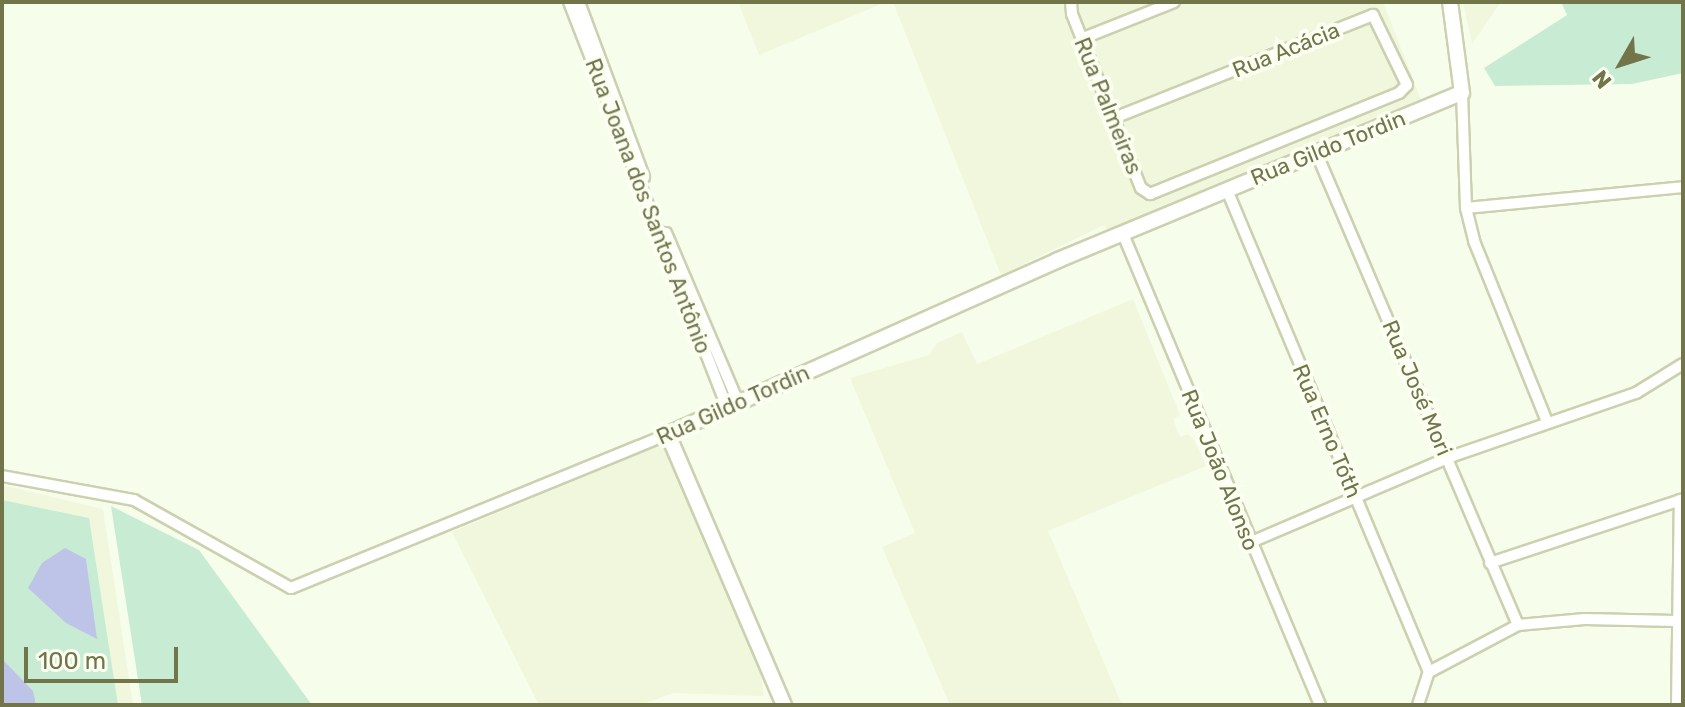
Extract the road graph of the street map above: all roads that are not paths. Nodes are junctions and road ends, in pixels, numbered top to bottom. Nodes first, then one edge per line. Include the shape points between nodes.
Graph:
1 (569, 2) edge
2 (579, 2) edge
3 (1071, 2) edge
4 (1174, 2) edge
5 (1450, 2) edge
6 (1081, 39) junction
7 (1462, 93) junction
8 (1114, 118) junction
9 (1316, 152) junction
10 (1683, 187) edge
11 (1227, 190) junction
12 (1161, 193) joint
13 (1466, 208) junction
14 (1123, 234) junction
15 (1683, 364) edge
16 (733, 407) junction
17 (1547, 422) junction
18 (668, 434) junction
19 (1447, 458) junction
20 (2, 476) edge
21 (1355, 498) junction
22 (1682, 499) edge
23 (1249, 543) junction
24 (1490, 563) junction
25 (1675, 621) junction
26 (1518, 625) junction
27 (1429, 672) junction
28 (784, 705) edge
29 (1320, 705) edge
30 (1418, 705) edge
31 (1677, 705) edge

1 - 16 street, Rua Joana dos Santos Antônio
2 - 16 street
3 - 6 street, Rua Palmeiras
4 - 6 street
5 - 7 main road
6 - 8 street, Rua Palmeiras
7 - 9 main road, Rua Gildo Tordin
7 - 13 street
8 - 12 street, Rua Palmeiras via 1141,188
8 - 12 street, Rua Acácia via 1373,15 1407,85 1399,93
9 - 11 main road, Rua Gildo Tordin
9 - 19 street, Rua José Mori
10 - 13 street
11 - 14 main road, Rua Gildo Tordin
11 - 21 street, Rua Erno Tóth
13 - 17 street via 1485,273
14 - 16 main road, Rua Gildo Tordin
14 - 23 street, Rua João Alonso
15 - 17 street via 1636,393
16 - 18 main road, Rua Gildo Tordin
17 - 19 street
18 - 20 street, Rua Gildo Tordin via 291,588 134,500
18 - 28 main road
19 - 21 street
19 - 24 street, Rua José Mori
21 - 23 street
21 - 27 street, Rua Erno Tóth
22 - 24 street
22 - 25 street
23 - 29 street, Rua João Alonso
24 - 26 street, Rua José Mori
25 - 26 street via 1585,619
25 - 31 street
26 - 27 street
27 - 30 street

